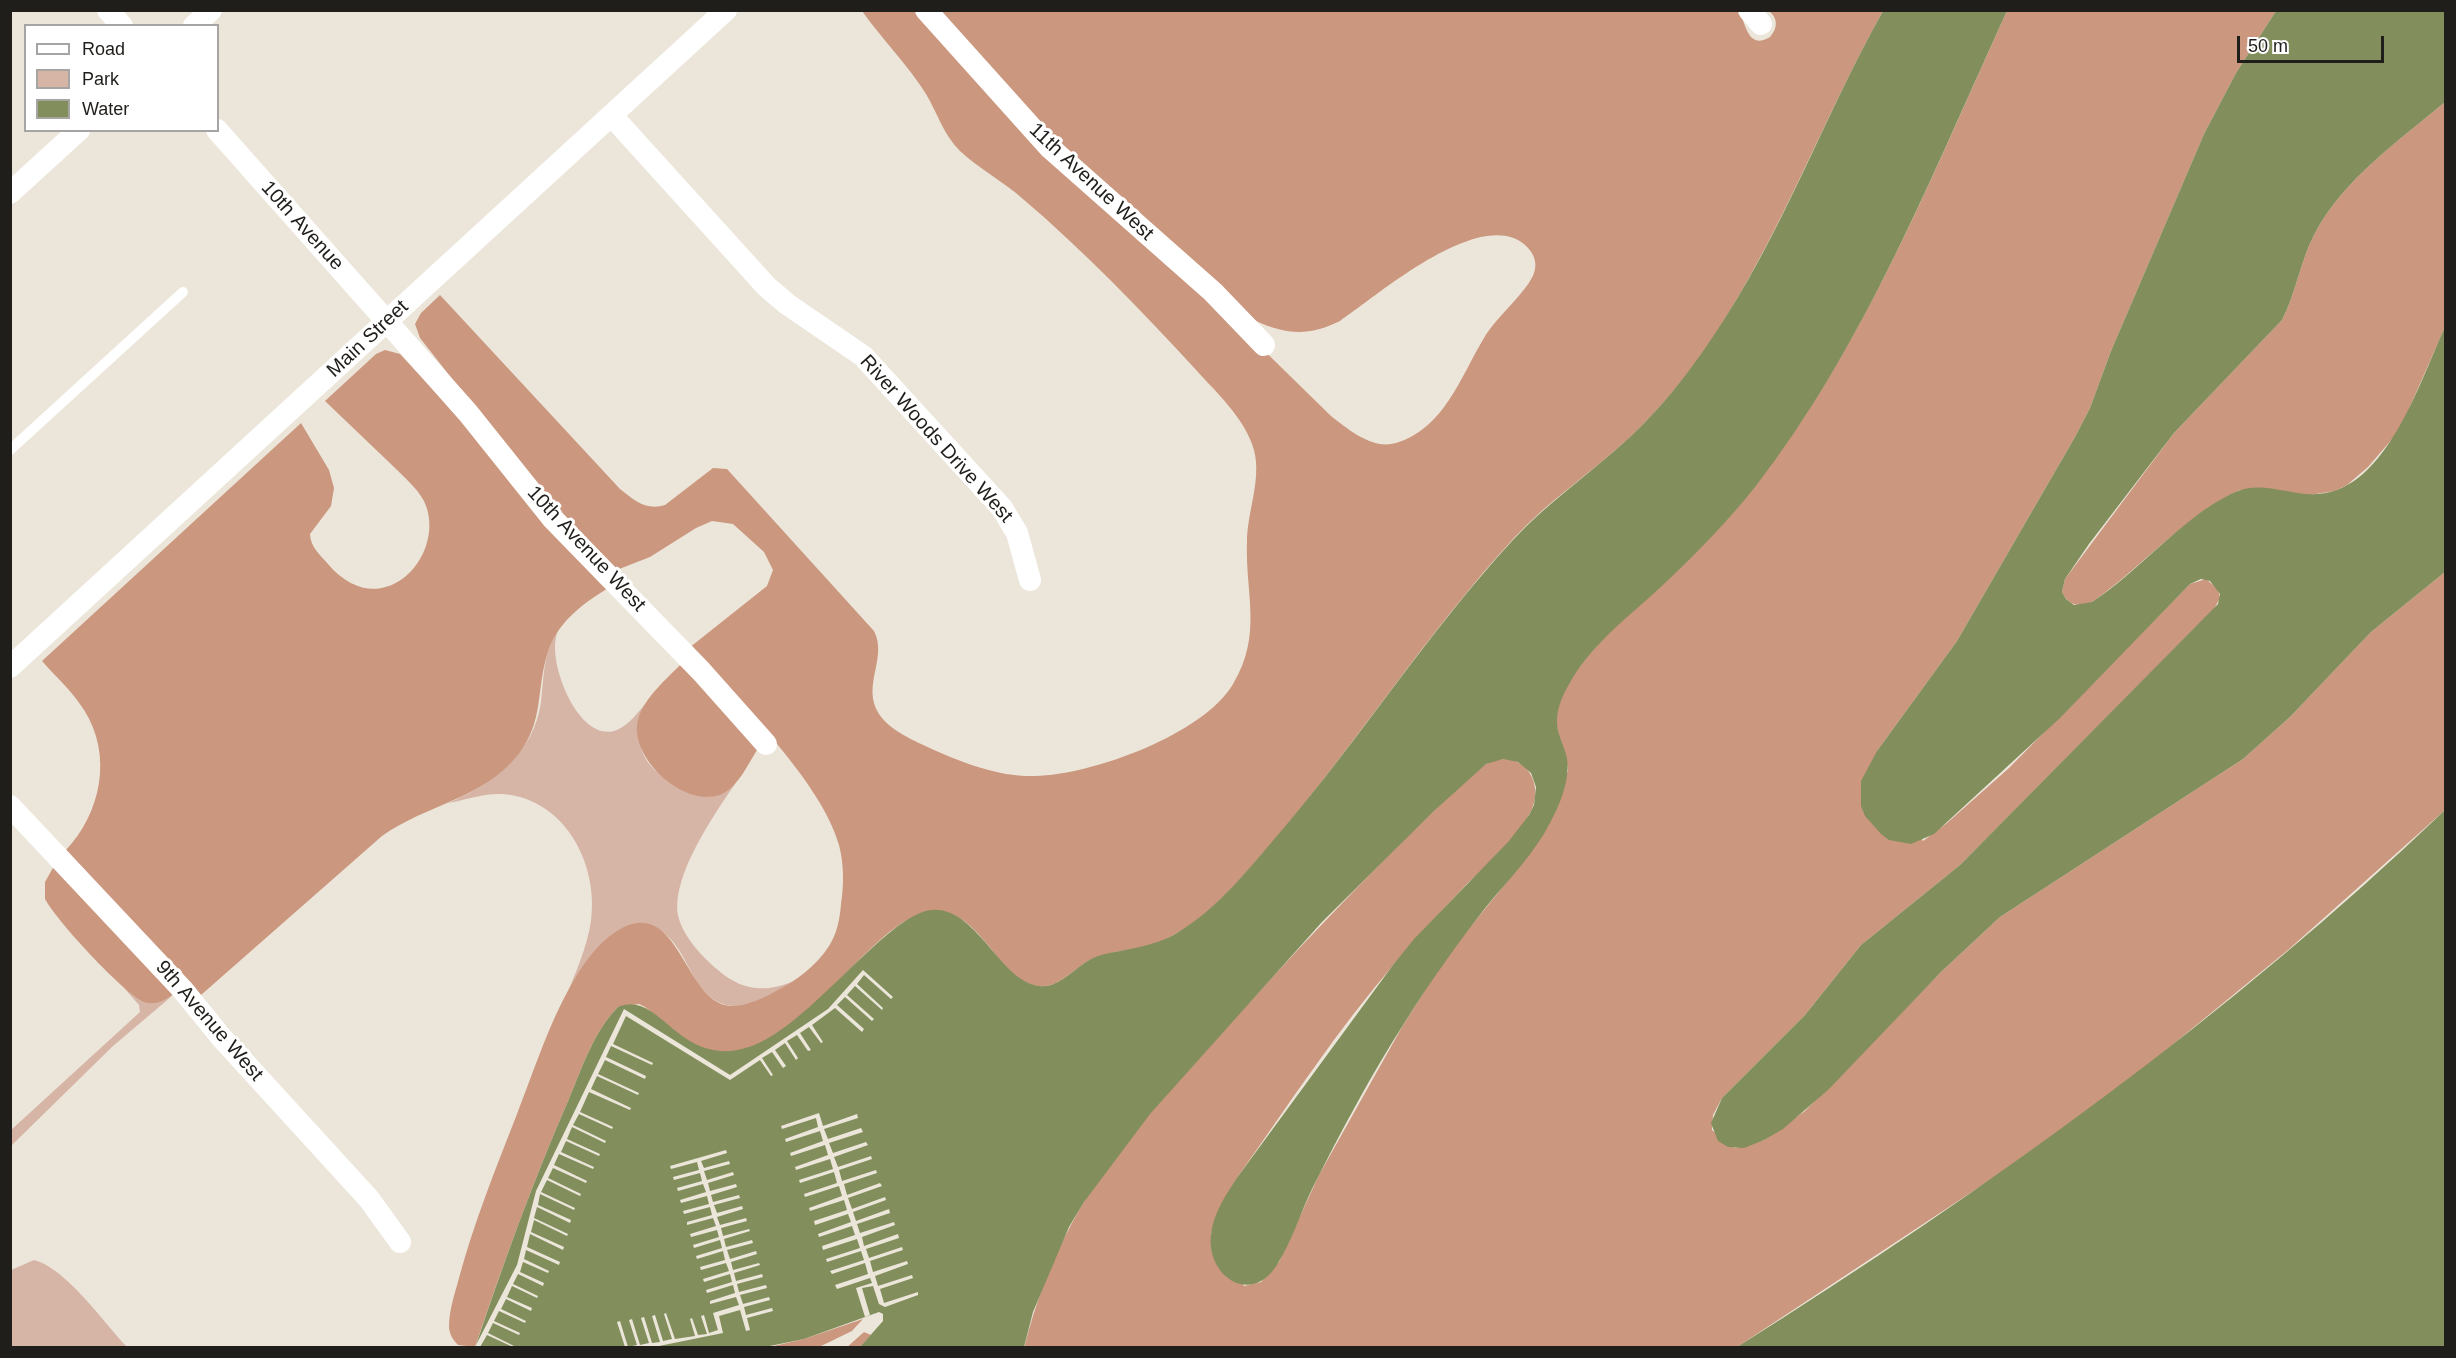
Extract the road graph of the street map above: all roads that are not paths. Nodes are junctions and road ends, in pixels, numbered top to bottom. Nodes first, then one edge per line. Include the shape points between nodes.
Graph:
1 (108, 10) edge
2 (211, 10) edge
3 (726, 10) edge
4 (926, 10) edge
5 (120, 24) edge
6 (196, 24) edge
7 (612, 116) junction
8 (77, 132) edge
9 (219, 132) edge
10 (10, 193) edge
11 (183, 292) dead end
12 (388, 321) junction
13 (1264, 345) dead end
14 (10, 450) edge
15 (1030, 580) dead end
16 (10, 668) edge
17 (766, 744) dead end
18 (10, 806) edge
19 (400, 1242) dead end

1 - 5 street
2 - 6 street
3 - 7 street, Main Street
4 - 13 street, 11th Avenue West via 1049,147 1214,292
7 - 12 street, Main Street
7 - 15 street, River Woods Drive West via 767,287 863,356 994,499 1015,528
8 - 10 street
9 - 12 street, 10th Avenue
11 - 14 lane
12 - 16 street, Main Street
12 - 17 street, 10th Avenue West via 486,434 552,518
18 - 19 street, 9th Avenue West via 182,989 369,1199

